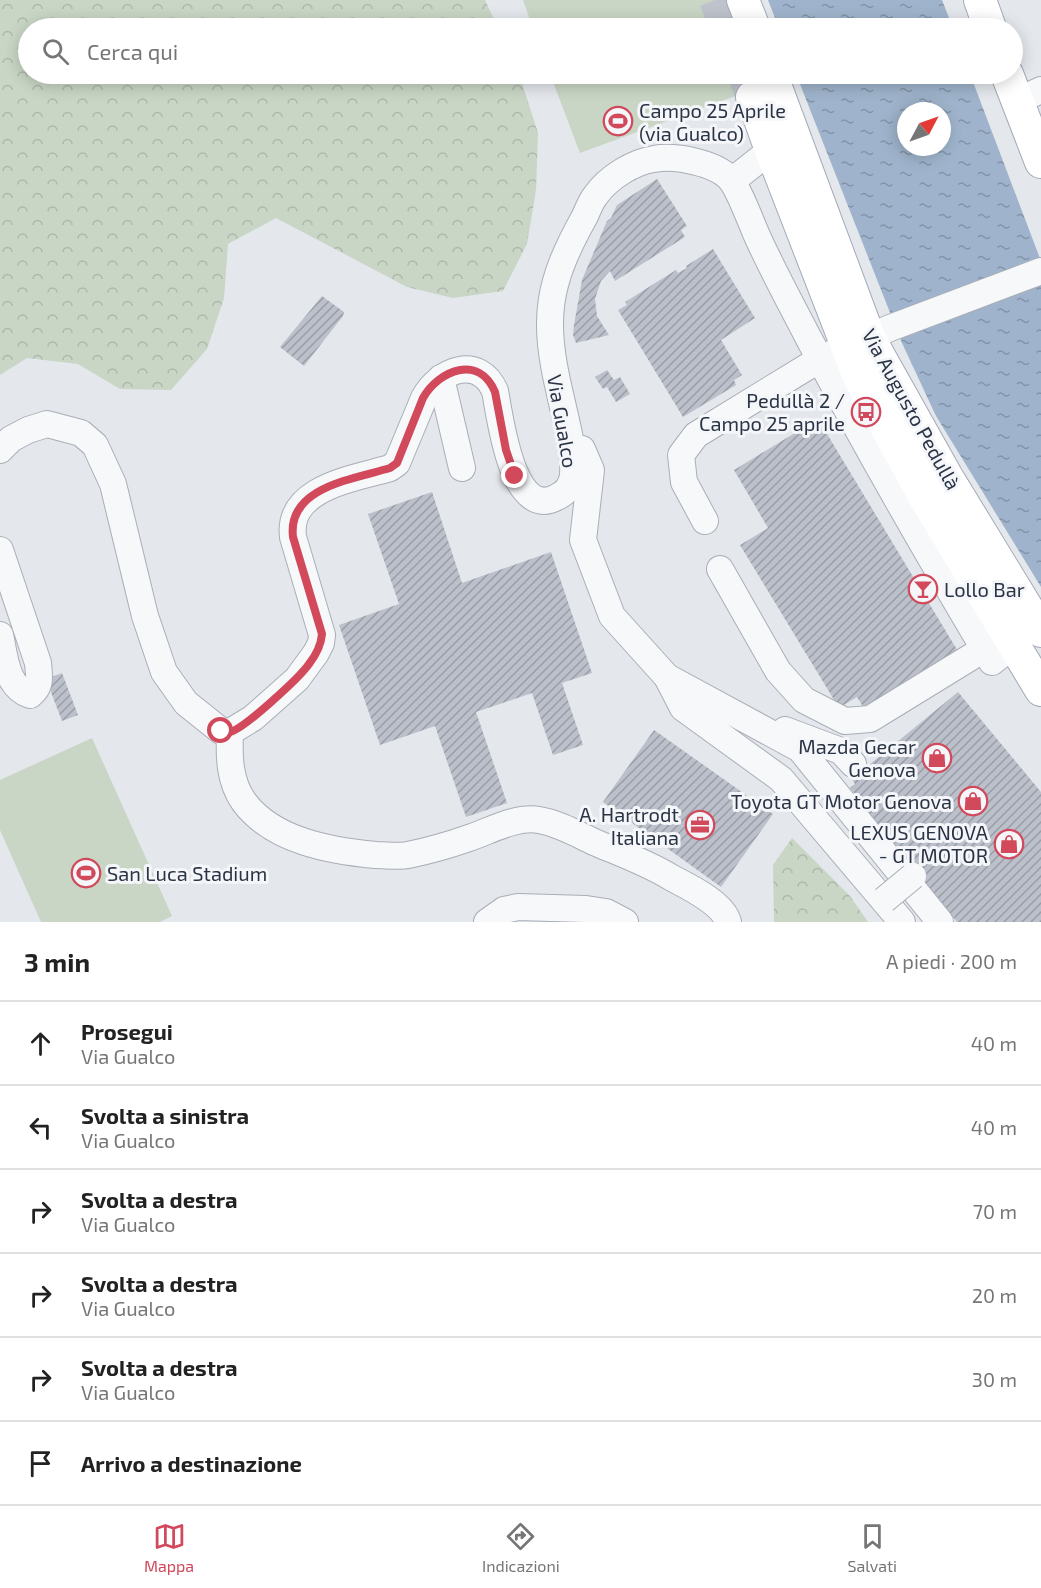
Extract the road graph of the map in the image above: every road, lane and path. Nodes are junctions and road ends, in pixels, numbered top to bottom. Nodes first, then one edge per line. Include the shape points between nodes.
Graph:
1 (743, 0) edge
2 (980, 0) edge
3 (750, 18) edge
4 (986, 18) edge
5 (762, 85) edge
6 (1022, 88) edge
7 (771, 150) junction
8 (1041, 162) edge
9 (732, 180) junction
10 (1041, 271) edge
11 (856, 343) junction
12 (441, 378) junction
13 (568, 427) junction
14 (0, 450) edge
15 (462, 468) dead end
16 (705, 521) dead end
17 (0, 550) edge
18 (720, 569) dead end
19 (1041, 631) edge
20 (0, 635) edge
21 (996, 652) junction
22 (667, 677) junction
23 (1041, 690) edge
24 (720, 706) junction
25 (230, 732) junction
26 (854, 764) dead end
27 (913, 876) dead end
28 (884, 900) junction
29 (487, 922) edge
30 (625, 922) edge
31 (729, 922) edge
32 (902, 922) edge
33 (940, 922) edge

1 - 3 main road
2 - 4 main road
5 - 7 main road, Via Augusto Pedullà
5 - 11 main road, Via Augusto Pedullà
6 - 8 main road
7 - 9 street
7 - 11 main road, Via Augusto Pedullà
9 - 11 street via 764,250
9 - 13 street, Via Gualco via 698,163 654,159 635,164 596,195 561,261 549,311 549,341
10 - 11 street
11 - 16 street via 696,435 681,455 684,482
11 - 19 main road, Via Augusto Pedullà via 947,477
11 - 21 main road, Via Augusto Pedullà via 859,377 924,496
12 - 13 street, Via Gualco via 469,369 491,382 506,450 515,476 530,496 549,501 571,484
12 - 15 street
12 - 25 street via 423,398 397,463 332,485 307,499 294,515 293,537 322,634 321,643 297,679 253,718
13 - 22 street via 576,435 591,470 584,540 612,616
14 - 25 street via 10,439 47,424 81,433 95,445 113,484 145,616 164,672 195,711 221,731
17 - 20 street via 38,663 40,682 30,695 15,686
18 - 21 street via 778,671 804,700 845,721 870,719 932,682
21 - 23 main road, Via Augusto Pedullà
22 - 24 street
22 - 28 street via 683,708 781,779
24 - 26 street via 841,751
24 - 33 street via 800,749
25 - 31 street via 231,769 244,801 286,834 350,853 405,856 518,821 538,819 664,873 703,896
27 - 28 street, bridge
28 - 32 street
29 - 30 street via 504,910 518,907 586,909 606,912

